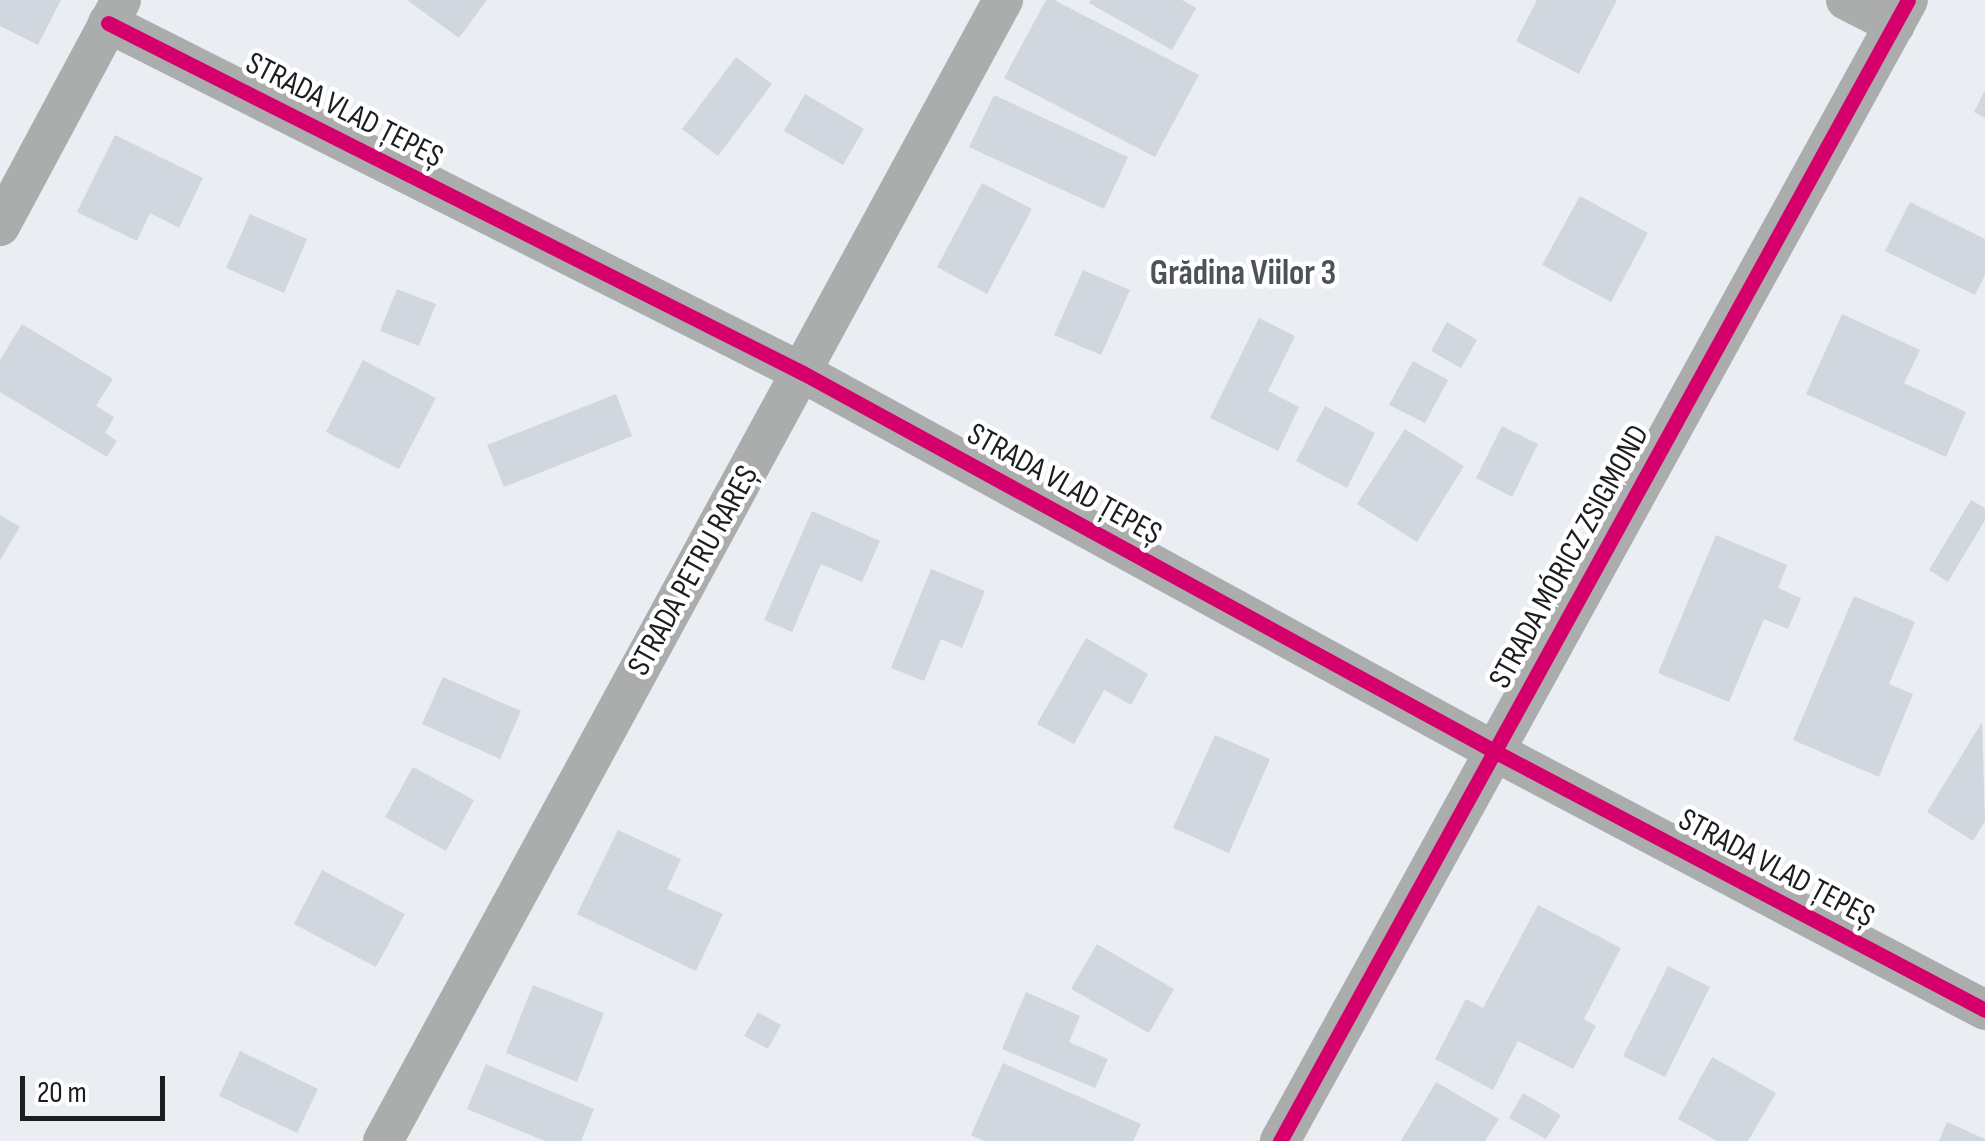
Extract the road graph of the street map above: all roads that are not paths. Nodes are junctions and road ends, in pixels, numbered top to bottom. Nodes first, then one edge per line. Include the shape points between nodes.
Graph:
1 (1003, 0) edge
2 (1846, 0) edge
3 (115, 11) edge
4 (1901, 12) edge
5 (0, 226) edge
6 (803, 373) junction
7 (1494, 752) junction
8 (1985, 1010) edge
9 (382, 1141) edge
10 (1280, 1141) edge

1 - 6 street, STRADA PETRU RAREȘ
2 - 4 street
3 - 5 street
3 - 6 street, STRADA VLAD ȚEPEȘ
4 - 7 street, STRADA MÓRICZ ZSIGMOND
6 - 7 street, STRADA VLAD ȚEPEȘ
6 - 9 street, STRADA PETRU RAREȘ
7 - 8 street, STRADA VLAD ȚEPEȘ
7 - 10 street, STRADA MÓRICZ ZSIGMOND

